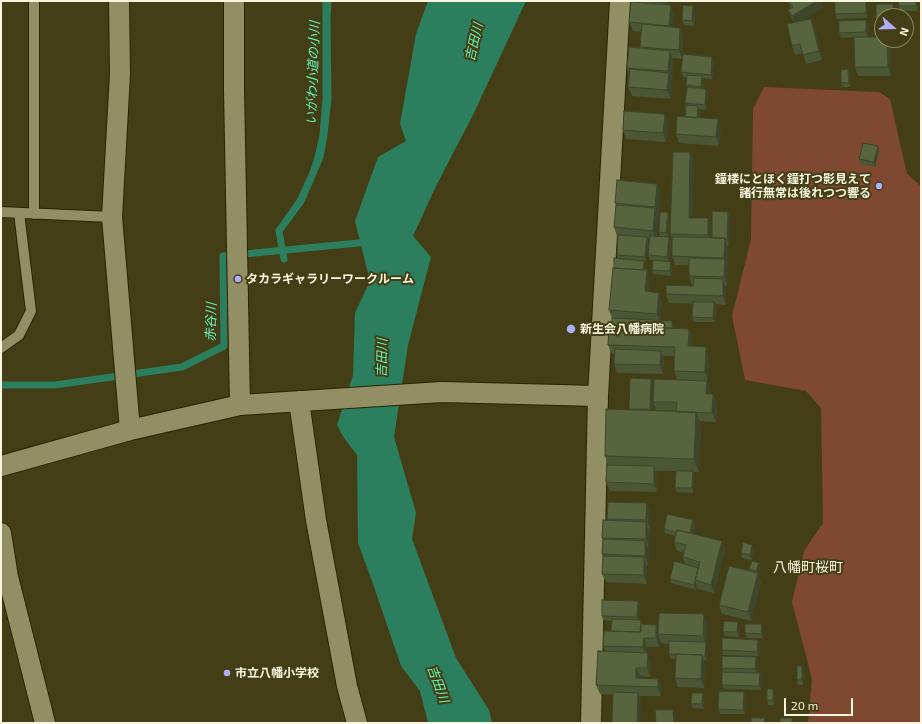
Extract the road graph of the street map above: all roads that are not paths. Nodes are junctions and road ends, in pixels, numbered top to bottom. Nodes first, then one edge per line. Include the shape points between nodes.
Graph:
1 (34, 1) edge
2 (119, 1) edge
3 (234, 1) edge
4 (620, 1) edge
5 (1, 212) edge
6 (19, 213) junction
7 (34, 214) junction
8 (112, 217) junction
9 (1, 348) edge
10 (598, 396) junction
11 (299, 401) junction
12 (240, 405) junction
13 (130, 430) junction
14 (1, 466) edge
15 (1, 533) edge
16 (45, 723) edge
17 (357, 723) edge
18 (591, 723) edge

1 - 7 lane
2 - 8 street via 120,74
3 - 12 street
4 - 10 street
5 - 6 lane
6 - 7 lane
6 - 9 lane via 31,311 19,335
7 - 8 lane
8 - 13 street
10 - 11 street via 442,392
10 - 18 street
11 - 12 street
11 - 17 street via 316,520
12 - 13 street
13 - 14 street
15 - 16 street via 8,577

